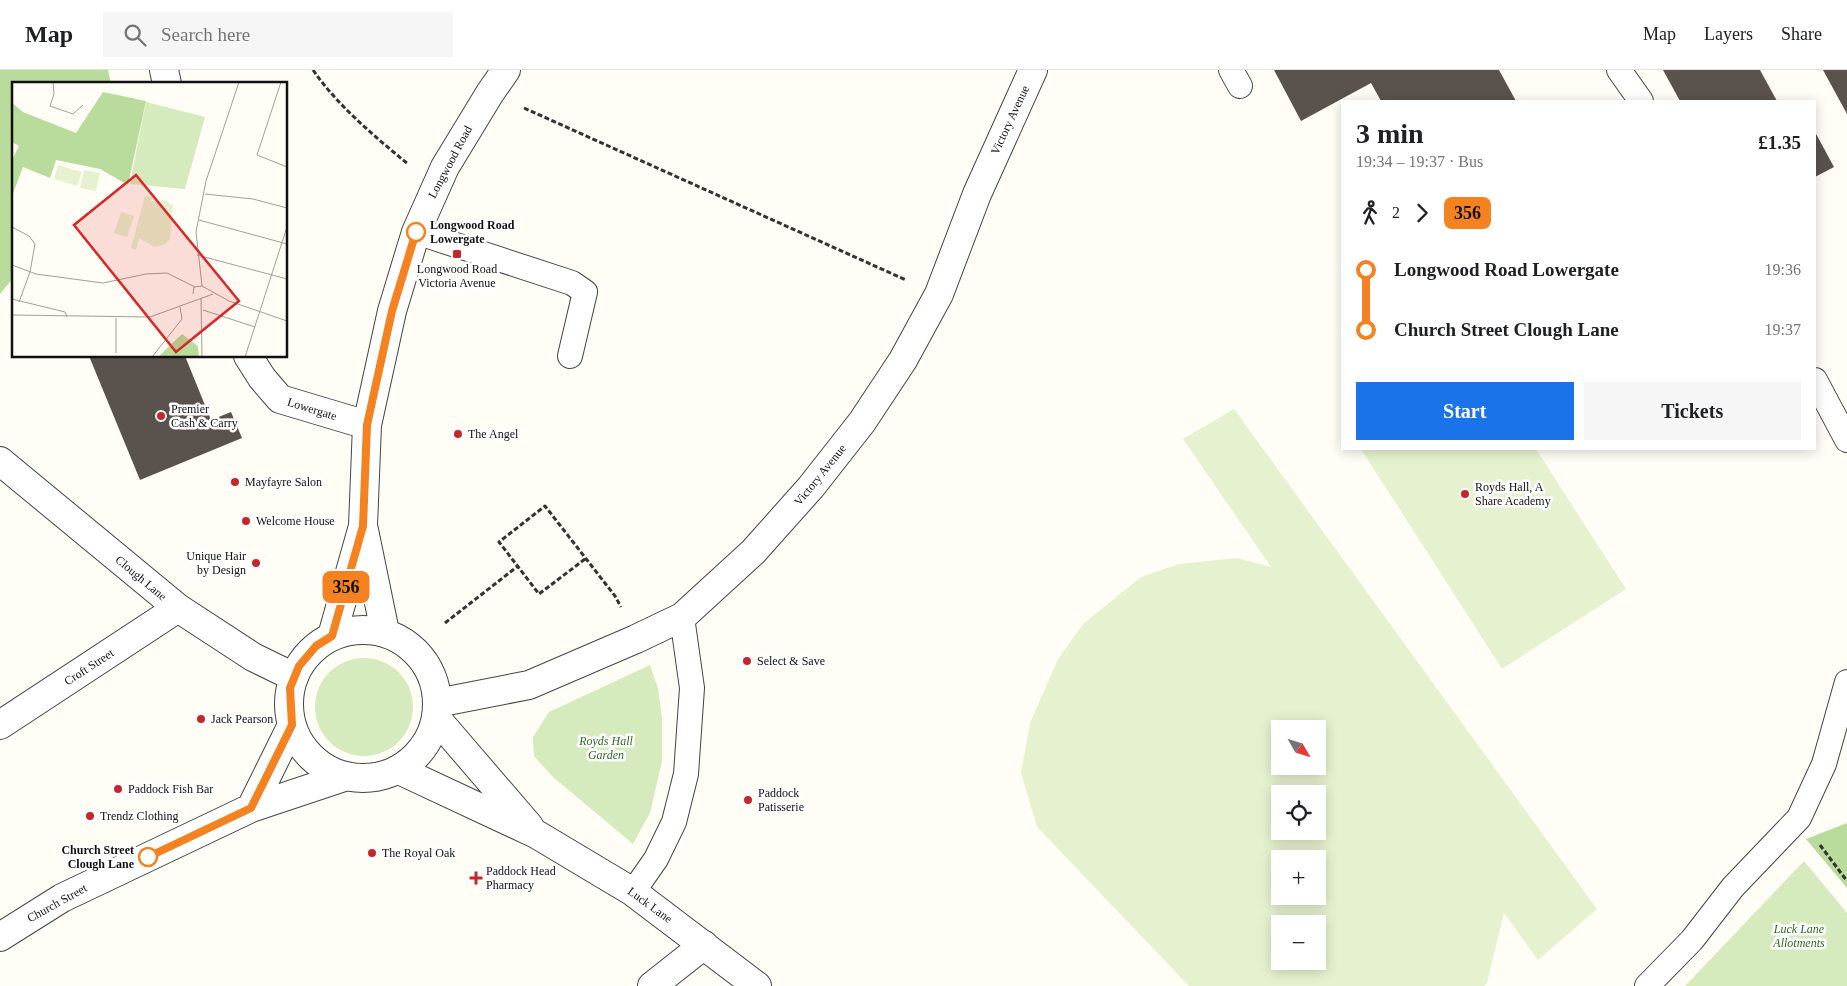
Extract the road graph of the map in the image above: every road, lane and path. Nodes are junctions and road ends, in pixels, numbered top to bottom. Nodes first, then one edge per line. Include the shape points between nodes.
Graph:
1 (313, 70) edge
2 (506, 70) edge
3 (1033, 70) edge
4 (1619, 70) edge
5 (490, 93) junction
6 (1640, 100) edge
7 (436, 186) junction
8 (416, 232) junction
9 (939, 294) junction
10 (570, 356) dead end
11 (249, 358) edge
12 (1816, 382) edge
13 (367, 425) junction
14 (1847, 440) edge
15 (0, 461) edge
16 (363, 526) junction
17 (585, 559) junction
18 (518, 566) junction
19 (178, 608) junction
20 (682, 617) junction
21 (445, 623) dead end
22 (385, 632) junction
23 (332, 636) junction
24 (636, 639) junction
25 (294, 677) junction
26 (1847, 682) edge
27 (437, 711) junction
28 (0, 725) edge
29 (292, 725) junction
30 (399, 770) junction
31 (348, 776) junction
32 (251, 808) junction
33 (1799, 818) junction
34 (536, 834) junction
35 (1847, 881) edge
36 (633, 892) junction
37 (0, 937) edge
38 (704, 945) junction
39 (652, 986) edge
40 (757, 986) edge
41 (1647, 986) edge

1 - 7 path via 324,87 378,138
2 - 5 street, Longwood Road
3 - 9 street, Victory Avenue via 977,194
4 - 6 lane
5 - 7 street, Longwood Road
5 - 9 path
7 - 8 street, Longwood Road
8 - 10 lane via 572,283 585,292
8 - 13 street, Longwood Road via 392,311
9 - 20 street, Victory Avenue via 903,360 862,422 811,487 753,552
11 - 13 street, Lowergate via 280,398
12 - 14 lane
13 - 16 street, Longwood Road
15 - 19 street, Clough Lane
16 - 22 street, Longwood Road
16 - 23 street, Longwood Road
17 - 18 path via 539,594
17 - 18 path via 545,506 499,542
17 - 24 path via 615,596
18 - 21 path
19 - 25 street, Clough Lane via 253,657
19 - 28 street, Croft Street
20 - 24 street, Victory Avenue
20 - 36 lane via 692,688 686,774 674,822 656,860
22 - 23 street via 359,629
22 - 27 street via 399,638 419,654 437,688
23 - 25 street via 316,646
24 - 27 street, Victory Avenue via 529,685
25 - 29 street via 290,688
26 - 33 lane via 1824,764
27 - 30 street via 430,738 414,759
27 - 34 street, Luck Lane
29 - 31 street via 301,745 317,763 334,773
29 - 32 street
30 - 31 street via 374,778
30 - 34 street, Luck Lane
31 - 32 street, Church Street
32 - 37 street, Church Street via 62,898
33 - 35 path
33 - 41 lane via 1733,887 1692,940
34 - 36 street, Luck Lane
36 - 38 street, Luck Lane
38 - 39 street
38 - 40 street, Luck Lane

